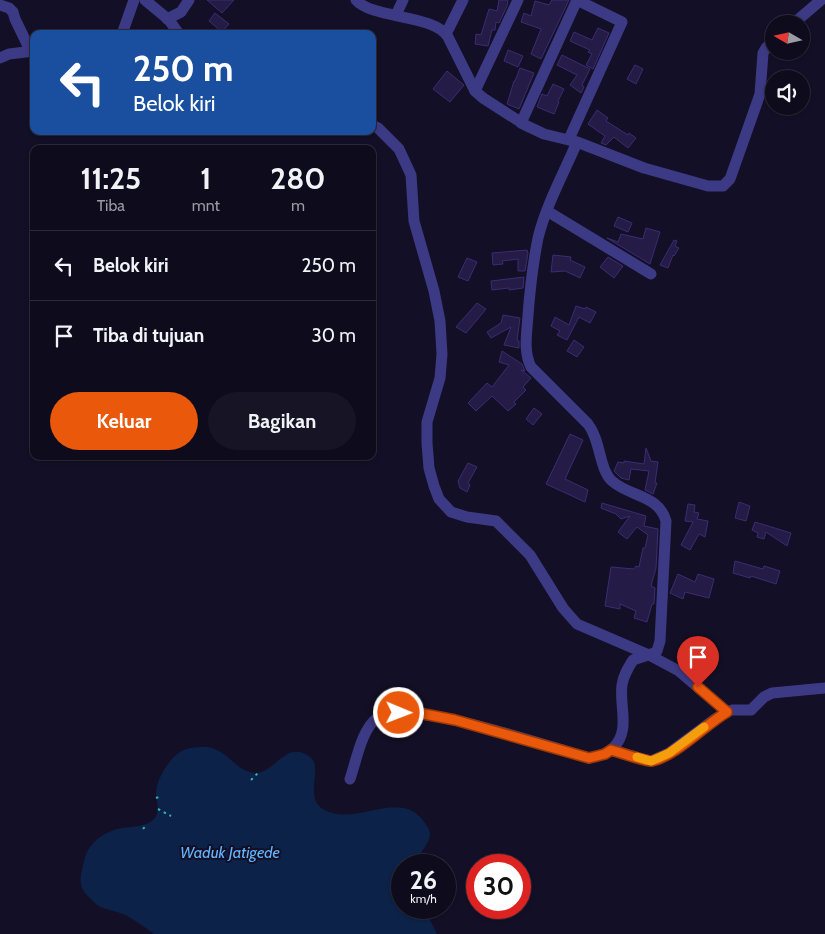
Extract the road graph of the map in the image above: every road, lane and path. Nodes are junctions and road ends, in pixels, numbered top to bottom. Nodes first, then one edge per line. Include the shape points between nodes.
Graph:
1 (134, 0) edge
2 (145, 0) edge
3 (189, 0) edge
4 (356, 0) edge
5 (404, 0) edge
6 (463, 0) edge
7 (518, 0) edge
8 (577, 0) edge
9 (821, 0) edge
10 (0, 5) edge
11 (396, 15) junction
12 (804, 15) edge
13 (167, 19) junction
14 (123, 30) edge
15 (176, 30) edge
16 (446, 34) junction
17 (30, 48) edge
18 (765, 50) edge
19 (30, 52) edge
20 (0, 58) edge
21 (475, 91) junction
22 (521, 123) junction
23 (376, 127) edge
24 (573, 140) junction
25 (547, 211) junction
26 (651, 274) dead end
27 (649, 655) junction
28 (825, 688) edge
29 (727, 712) junction
30 (611, 750) junction
31 (258, 773) dead end
32 (350, 778) dead end
33 (251, 780) dead end
34 (161, 796) dead end
35 (156, 798) dead end
36 (158, 809) dead end
37 (170, 816) dead end
38 (147, 824) dead end
39 (143, 829) dead end

1 - 14 street
2 - 13 street
3 - 13 street via 181,12
4 - 11 street via 368,8
5 - 11 street
6 - 16 street
7 - 21 street
8 - 22 street
8 - 24 street via 622,22
9 - 12 street
10 - 17 street via 13,12
11 - 16 street via 420,21
13 - 15 street
16 - 21 street
18 - 24 street via 760,94 726,185 708,186 644,168
19 - 20 street
21 - 22 street
22 - 24 street via 544,134
23 - 27 street via 399,149 411,175 414,221 440,321 441,370 427,422 429,468 439,499 451,512 496,521 530,555 577,624
24 - 25 street
25 - 26 street
25 - 27 street via 538,238 530,295 527,358 531,367 594,432 610,479 654,503 664,514 660,641 656,651
27 - 29 street via 679,671
27 - 30 street via 633,660 623,679 623,730
28 - 29 street via 772,693 751,710
29 - 30 street via 669,753 651,761
30 - 32 street via 589,758 440,717 387,714 371,724
31 - 33 path
34 - 35 path
36 - 37 path
38 - 39 path

